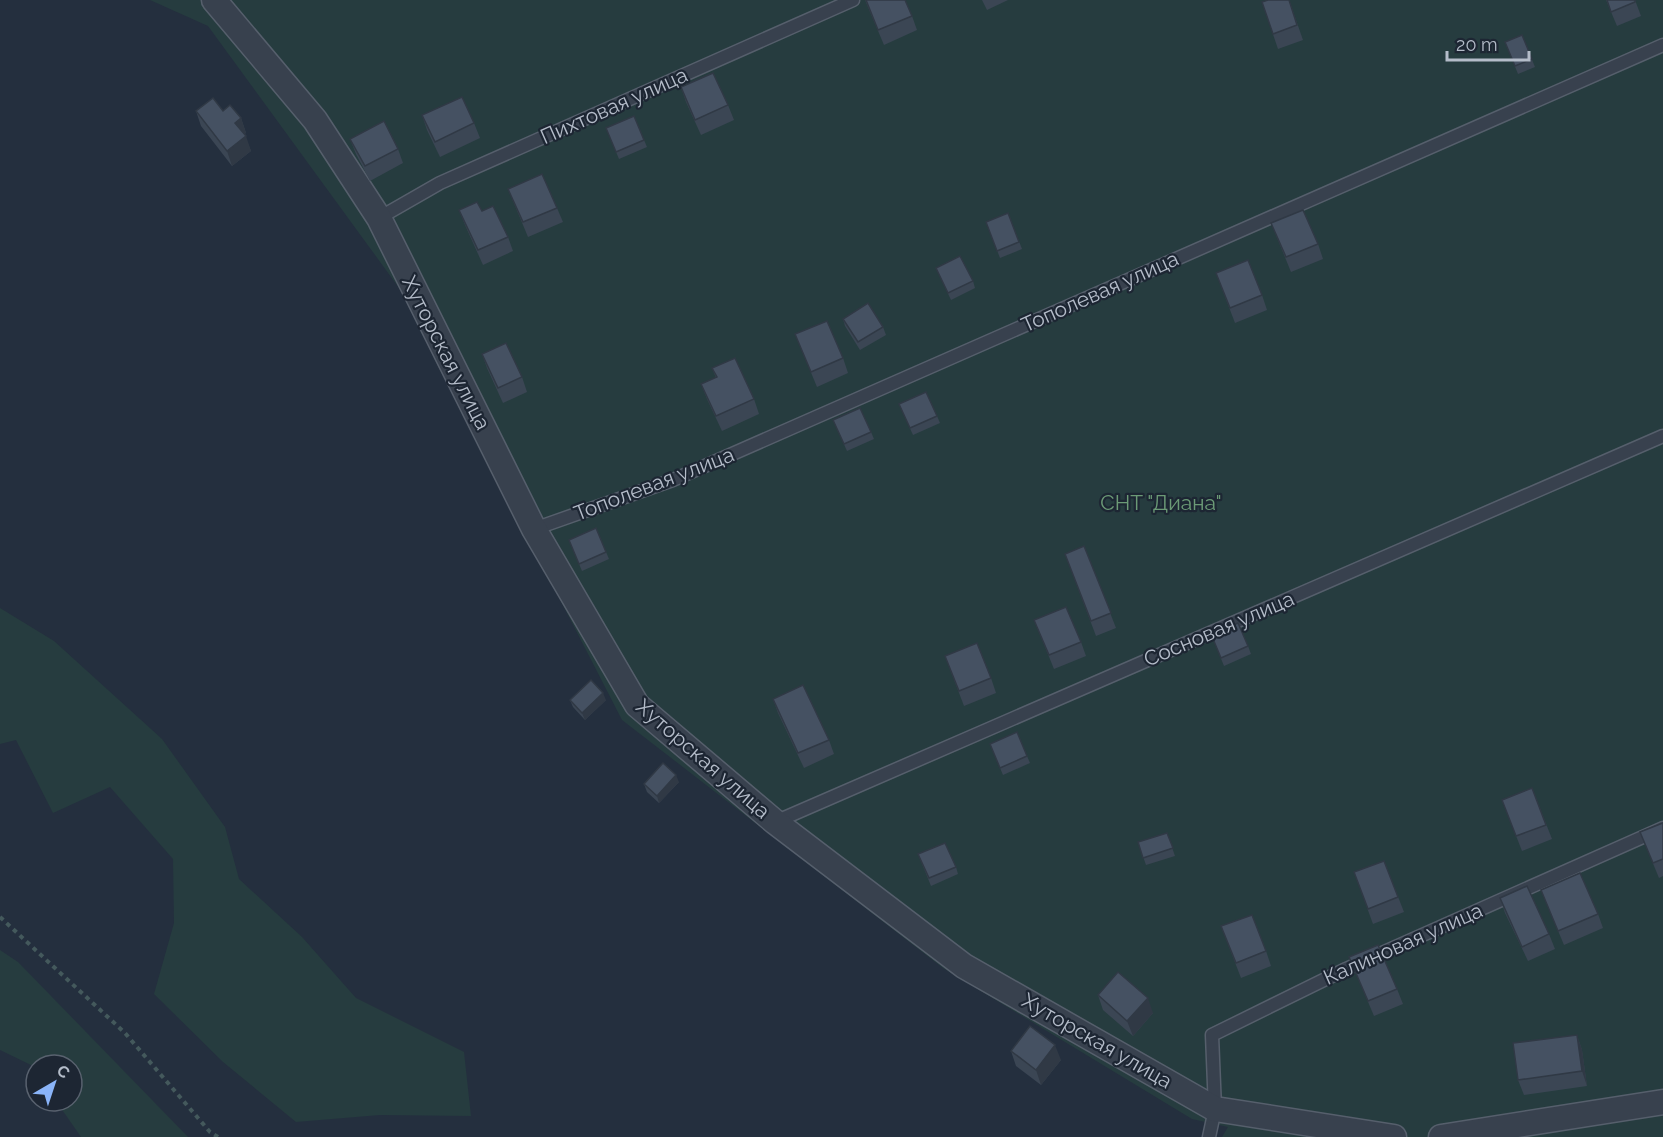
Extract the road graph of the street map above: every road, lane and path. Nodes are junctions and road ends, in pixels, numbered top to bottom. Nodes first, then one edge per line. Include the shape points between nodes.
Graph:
1 (214, 0) edge
2 (853, 0) edge
3 (1663, 45) edge
4 (379, 218) junction
5 (1663, 436) edge
6 (534, 529) junction
7 (776, 822) junction
8 (1663, 828) edge
9 (0, 917) edge
10 (1663, 1102) edge
11 (1215, 1109) junction
12 (218, 1137) edge
13 (1209, 1137) edge
14 (1394, 1137) edge
15 (1441, 1137) edge

1 - 4 street, Хуторская улица via 315,120
2 - 4 lane, Пихтовая улица via 440,183
3 - 6 lane, Тополевая улица via 673,480
4 - 6 street, Хуторская улица
5 - 7 lane, Сосновая улица
6 - 7 street, Хуторская улица via 637,705
7 - 11 street, Хуторская улица via 964,966
8 - 11 lane, Калиновая улица via 1346,969 1212,1035
9 - 12 path via 125,1033
10 - 15 street
11 - 13 lane
11 - 14 street, Хуторская улица

